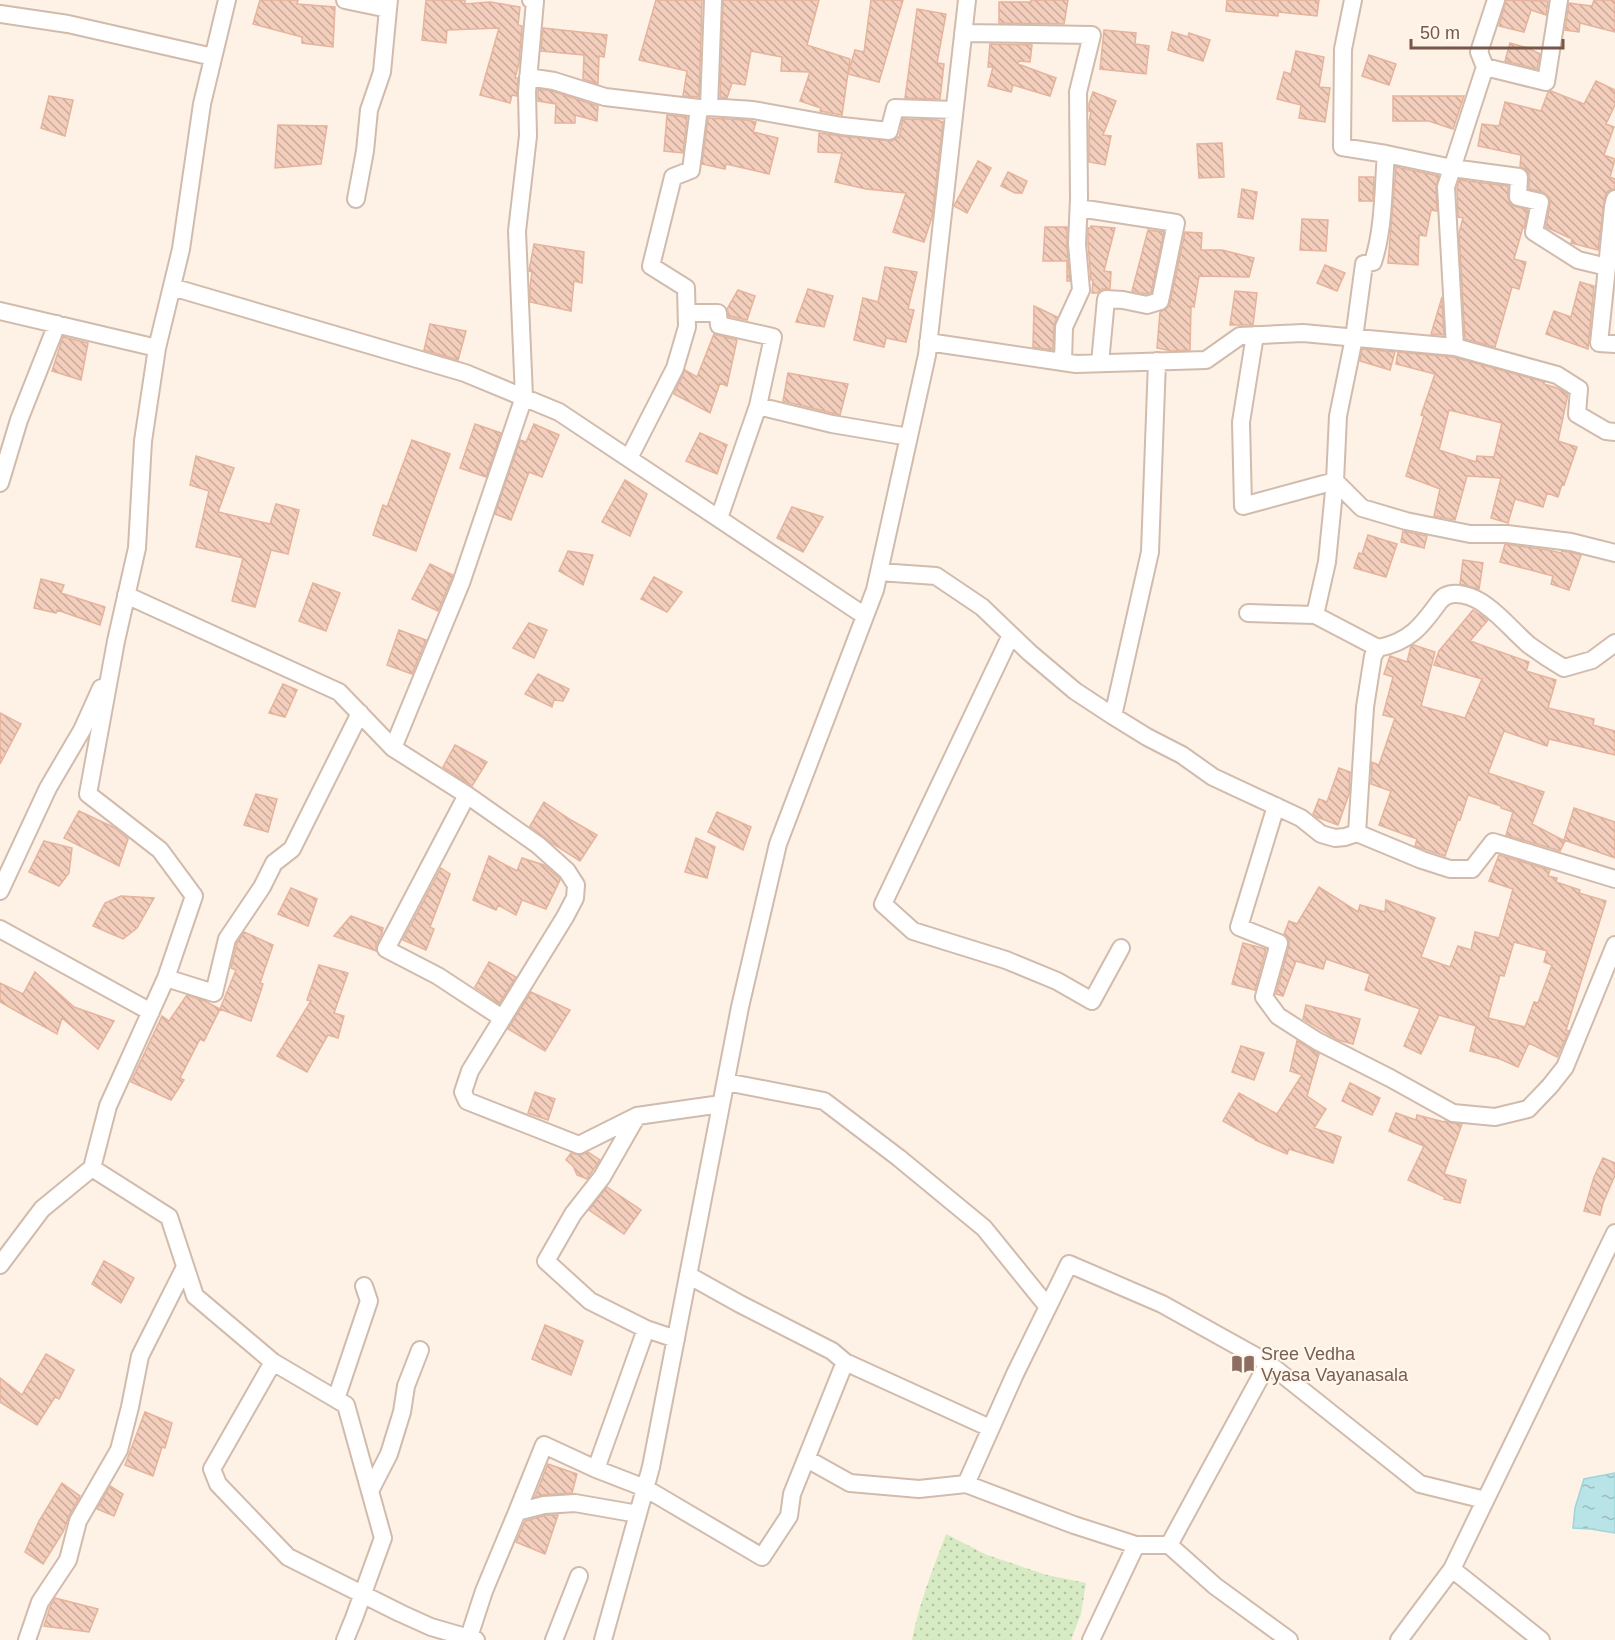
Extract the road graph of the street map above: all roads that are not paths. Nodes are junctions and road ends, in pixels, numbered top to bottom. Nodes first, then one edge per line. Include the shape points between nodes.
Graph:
1 (227, 0) edge
2 (345, 0) edge
3 (531, 0) edge
4 (713, 0) edge
5 (967, 0) edge
6 (1353, 0) edge
7 (1496, 0) edge
8 (1560, 0) edge
9 (388, 5) edge
10 (0, 14) edge
11 (963, 33) junction
12 (213, 57) junction
13 (1485, 67) junction
14 (528, 77) junction
15 (704, 108) junction
16 (954, 110) junction
17 (1386, 154) junction
18 (1452, 168) junction
19 (356, 198) dead end
20 (1615, 199) edge
21 (1078, 208) junction
22 (1607, 267) junction
23 (172, 287) junction
24 (0, 311) edge
25 (687, 313) junction
26 (57, 324) junction
27 (1255, 335) junction
28 (1354, 338) junction
29 (928, 342) junction
30 (1615, 344) edge
31 (1455, 347) junction
32 (157, 348) junction
33 (1157, 361) junction
34 (1063, 362) junction
35 (1100, 363) junction
36 (524, 398) junction
37 (758, 406) junction
38 (1615, 432) edge
39 (909, 437) junction
40 (628, 458) junction
41 (1335, 481) junction
42 (0, 483) edge
43 (719, 518) junction
44 (1615, 553) edge
45 (879, 572) junction
46 (126, 595) junction
47 (1248, 613) dead end
48 (1315, 615) junction
49 (865, 616) junction
50 (1011, 635) junction
51 (1615, 644) edge
52 (1378, 648) junction
53 (111, 666) junction
54 (360, 713) junction
55 (1113, 716) junction
56 (393, 748) junction
57 (467, 795) junction
58 (1276, 806) junction
59 (1357, 833) junction
60 (1615, 879) edge
61 (0, 891) edge
62 (0, 929) edge
63 (1615, 945) edge
64 (1121, 948) dead end
65 (166, 978) junction
66 (151, 1012) junction
67 (502, 1018) junction
68 (726, 1082) junction
69 (721, 1104) junction
70 (637, 1116) junction
71 (92, 1168) junction
72 (1615, 1233) edge
73 (0, 1266) edge
74 (185, 1267) junction
75 (688, 1275) junction
76 (364, 1286) dead end
77 (1048, 1307) junction
78 (646, 1329) junction
79 (676, 1339) junction
80 (420, 1350) dead end
81 (273, 1362) junction
82 (845, 1362) junction
83 (1268, 1363) junction
84 (336, 1399) junction
85 (990, 1428) junction
86 (807, 1459) junction
87 (596, 1469) junction
88 (966, 1484) junction
89 (645, 1488) junction
90 (370, 1491) junction
91 (1485, 1500) junction
92 (518, 1512) junction
93 (638, 1514) junction
94 (1136, 1545) junction
95 (1169, 1545) junction
96 (1452, 1569) junction
97 (579, 1576) dead end
98 (363, 1595) junction
99 (471, 1639) edge
100 (27, 1640) edge
101 (345, 1640) edge
102 (554, 1640) edge
103 (603, 1640) edge
104 (1091, 1640) edge
105 (1289, 1640) edge
106 (1399, 1640) edge
107 (1541, 1640) edge

1 - 12 street
2 - 9 street
3 - 14 street via 535,1
4 - 15 street
5 - 11 street
6 - 17 street via 1342,49 1342,147
7 - 13 street via 1479,52
8 - 13 street via 1546,82
9 - 19 street via 382,72 369,110
10 - 12 street via 68,24
11 - 16 street
11 - 21 street via 1092,35 1078,92
12 - 23 street
13 - 18 street
14 - 15 street via 605,97
14 - 36 street via 528,136 517,231
15 - 16 street via 753,110 889,131 896,108
15 - 25 street via 691,170 673,177 651,266 686,288
16 - 29 street
17 - 18 street
17 - 28 street via 1376,252 1373,262 1364,264
18 - 22 street via 1519,177 1518,197 1540,202 1534,232 1578,260
18 - 31 street via 1446,187
20 - 22 street
21 - 34 street via 1081,290 1064,327
21 - 35 street via 1176,223 1160,301 1147,305 1106,299
22 - 30 street via 1599,343
23 - 32 street
23 - 36 street via 465,373
24 - 26 street
25 - 37 street via 718,313 719,325 773,337
25 - 40 street via 675,368
26 - 32 street
26 - 42 street via 19,420
27 - 28 street via 1303,333
27 - 33 street via 1240,336 1206,360
27 - 41 street via 1241,422 1243,506
28 - 31 street
28 - 41 street via 1338,416
29 - 34 street
29 - 39 street
31 - 38 street via 1557,375 1579,389 1577,414
32 - 46 street via 143,441 137,548
33 - 35 street
33 - 55 street via 1150,552
34 - 35 street
36 - 40 street via 559,412
36 - 56 street via 461,583
37 - 39 street
37 - 43 street
39 - 45 street
40 - 43 street
41 - 44 street via 1362,508 1406,521 1470,534 1571,542
41 - 48 street via 1327,562
43 - 49 street
45 - 49 street
45 - 50 street via 936,576 982,608
46 - 53 street
46 - 54 street via 339,692
47 - 48 street
48 - 52 street
49 - 68 street via 778,844
50 - 55 street via 1075,692
50 - 64 street via 883,904 913,931 1006,960 1092,1000
51 - 52 street via 1592,660 1564,668 1529,645 1488,606 1455,594 1442,598 1417,630
52 - 59 street via 1373,656 1365,707
53 - 61 street
53 - 65 street via 88,794 160,850 194,896
54 - 56 street
54 - 65 street via 292,849 274,863 227,939 214,993
55 - 58 street via 1213,777
56 - 57 street
57 - 67 street via 538,845 567,871 576,885 575,898 565,917
57 - 67 street via 386,949 438,976
58 - 59 street via 1301,818 1321,834 1335,838
58 - 63 street via 1239,927 1279,943 1264,997 1278,1016 1317,1041 1453,1113 1495,1117 1528,1109 1565,1067
59 - 60 street via 1449,869 1472,869 1493,842
62 - 66 street
65 - 66 street
66 - 71 street via 108,1106
67 - 70 street via 470,1071 463,1092 467,1101 579,1145
68 - 69 street
68 - 77 street via 824,1101 984,1228
69 - 70 street
69 - 75 street
70 - 78 street via 546,1261 591,1301
71 - 73 street via 42,1209
71 - 74 street via 169,1217
72 - 91 street
74 - 81 street via 195,1296
74 - 100 street via 140,1356 119,1450 78,1521 68,1560 40,1602
75 - 79 street
75 - 82 street via 832,1351
76 - 84 street via 369,1301
77 - 83 street via 1069,1264 1162,1304
77 - 85 street
78 - 79 street
78 - 87 street
79 - 89 street
80 - 90 street via 406,1386 389,1454
81 - 84 street
81 - 98 street via 212,1469 218,1484 288,1557
82 - 85 street
82 - 86 street
83 - 91 street via 1420,1484
83 - 95 street
84 - 90 street via 346,1405
85 - 88 street
86 - 88 street via 850,1483 919,1490
86 - 89 street via 792,1494 789,1516 762,1557
87 - 89 street
87 - 92 street via 544,1445
88 - 94 street
89 - 93 street
90 - 98 street via 384,1538
91 - 96 street
92 - 93 street via 575,1503
92 - 99 street via 484,1591
93 - 103 street
94 - 95 street
94 - 104 street
95 - 105 street via 1215,1586
96 - 106 street
96 - 107 street
97 - 102 street
98 - 99 street via 431,1627
98 - 101 street

